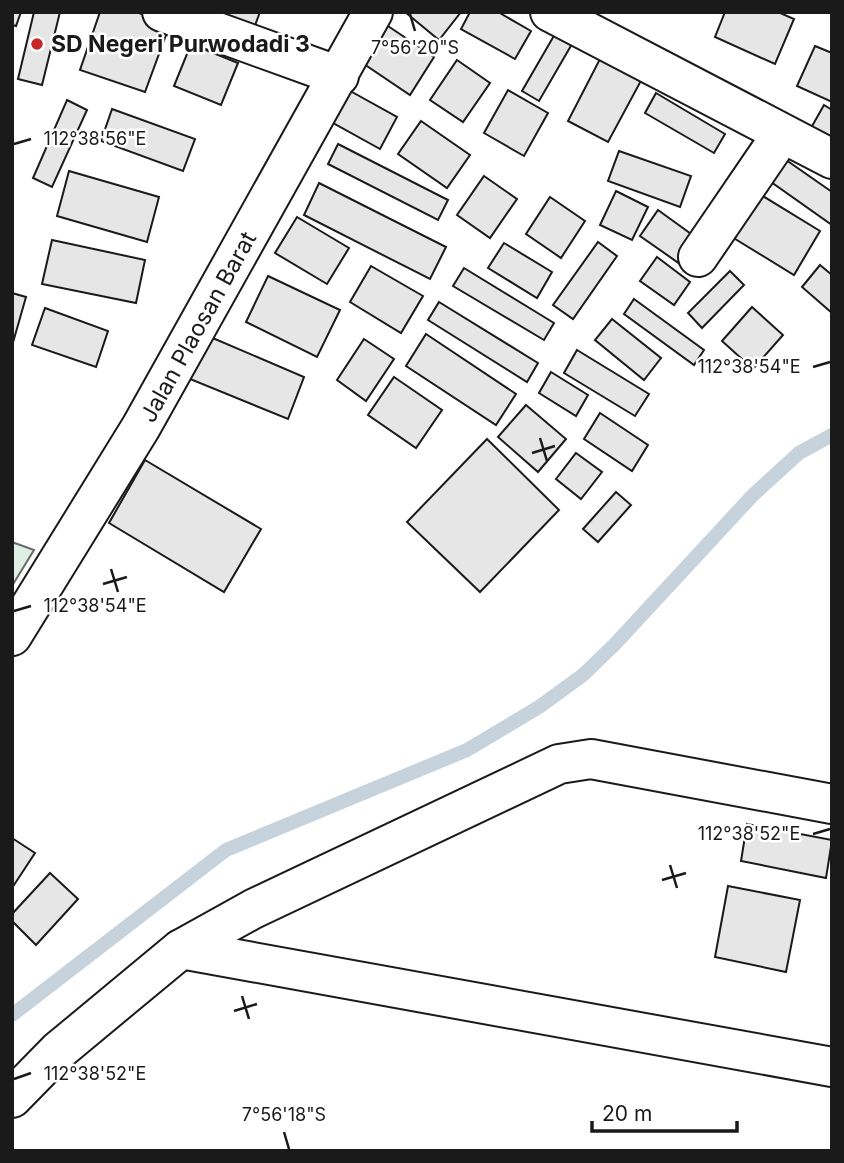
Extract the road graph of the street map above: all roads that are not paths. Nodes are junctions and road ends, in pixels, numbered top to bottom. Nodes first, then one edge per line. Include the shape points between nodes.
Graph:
1 (162, 12) edge
2 (373, 12) edge
3 (550, 12) edge
4 (339, 76) junction
5 (782, 134) junction
6 (832, 159) edge
7 (698, 257) dead end
8 (12, 636) edge
9 (832, 804) edge
10 (181, 949) junction
11 (832, 1067) edge
12 (12, 1098) edge

1 - 4 street
2 - 4 street, Jalan Plaosan Barat
3 - 5 street
4 - 8 street, Jalan Plaosan Barat via 141,428
5 - 6 street
5 - 7 street
9 - 10 street via 591,759 559,764 253,909
10 - 11 street
10 - 12 street via 58,1052

